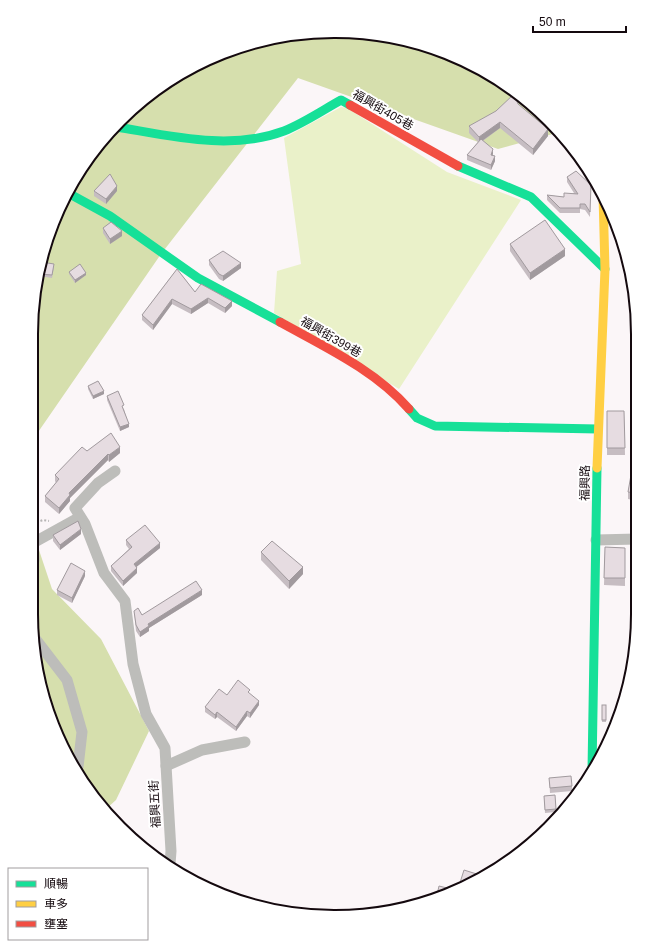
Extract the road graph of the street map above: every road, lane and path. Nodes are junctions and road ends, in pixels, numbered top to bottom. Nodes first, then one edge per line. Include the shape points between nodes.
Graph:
1 (122, 128) edge
2 (73, 196) edge
3 (603, 211) edge
4 (605, 269) junction
5 (598, 429) junction
6 (115, 471) dead end
7 (80, 517) junction
8 (631, 539) edge
9 (38, 540) edge
10 (596, 540) junction
11 (40, 645) edge
12 (245, 742) dead end
13 (592, 760) edge
14 (78, 763) edge
15 (166, 766) junction
16 (170, 860) edge

1 - 4 street, 福興街405巷 via 203,140 245,140 266,137 285,130 341,100 453,164 531,197
2 - 5 street, 福興街399巷 via 110,216 198,278 358,366 397,395 417,418 425,422 435,426
3 - 4 street, 福興路
4 - 5 street, 福興路
5 - 10 street, 福興路
6 - 7 street via 98,483 74,508
7 - 9 street
7 - 15 street, 福興五街 via 104,573 125,601 133,664 146,714 164,748
8 - 10 street
10 - 13 street, 福興路
11 - 14 street via 67,680 82,732
12 - 15 street via 202,750
15 - 16 street, 福興五街

